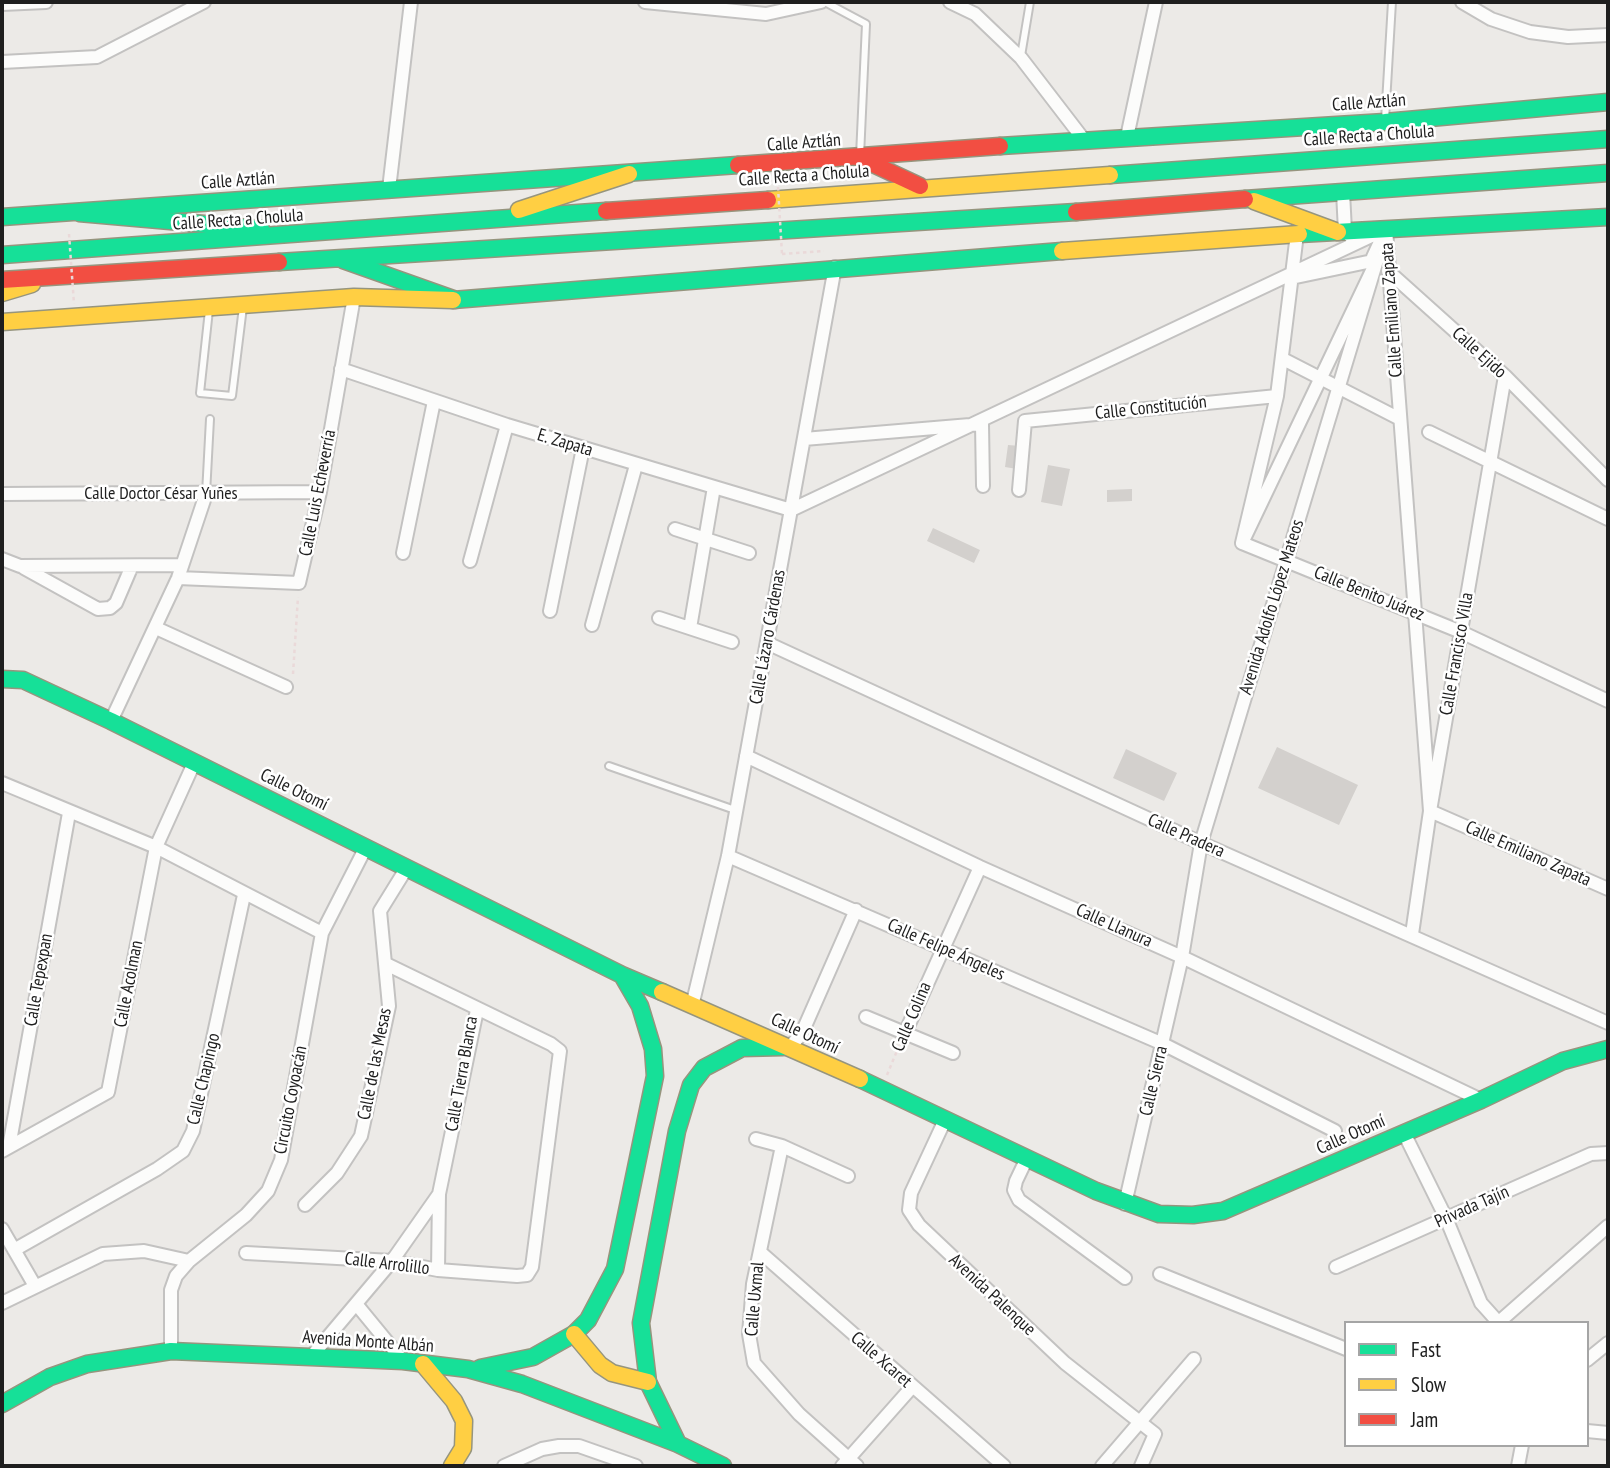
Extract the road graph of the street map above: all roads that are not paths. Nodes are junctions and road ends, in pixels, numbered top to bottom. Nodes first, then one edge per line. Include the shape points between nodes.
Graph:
1 (46, 2) edge
2 (204, 2) edge
3 (411, 2) edge
4 (645, 2) edge
5 (823, 2) edge
6 (950, 2) edge
7 (1030, 2) edge
8 (1156, 2) edge
9 (1392, 2) edge
10 (1462, 2) edge
11 (2, 4) edge
12 (1608, 35) edge
13 (1021, 58) junction
14 (2, 62) edge
15 (1608, 102) edge
16 (1385, 122) junction
17 (1127, 137) junction
18 (1608, 139) edge
19 (1084, 141) junction
20 (860, 158) junction
21 (1608, 173) edge
22 (629, 174) junction
23 (923, 187) junction
24 (389, 189) junction
25 (1343, 192) junction
26 (1248, 199) junction
27 (79, 213) junction
28 (2, 217) edge
29 (1608, 217) edge
30 (489, 219) junction
31 (1386, 229) junction
32 (317, 234) junction
33 (1297, 234) junction
34 (1347, 235) junction
35 (2, 255) edge
36 (336, 258) junction
37 (834, 259) junction
38 (1375, 259) junction
39 (1389, 272) junction
40 (63, 275) junction
41 (1293, 275) junction
42 (2, 280) edge
43 (2, 293) edge
44 (354, 297) junction
45 (456, 300) junction
46 (243, 305) junction
47 (209, 307) junction
48 (2, 322) edge
49 (1283, 359) junction
50 (341, 369) junction
51 (1505, 376) junction
52 (1320, 379) junction
53 (1338, 387) junction
54 (1277, 396) junction
55 (434, 401) junction
56 (210, 419) dead end
57 (1400, 419) junction
58 (977, 424) junction
59 (507, 425) junction
60 (1429, 432) dead end
61 (804, 439) junction
62 (583, 449) junction
63 (1490, 462) junction
64 (636, 465) junction
65 (1608, 480) edge
66 (983, 486) dead end
67 (714, 487) junction
68 (1019, 490) dead end
69 (320, 492) junction
70 (2, 494) edge
71 (206, 494) junction
72 (791, 510) junction
73 (1608, 519) edge
74 (675, 529) dead end
75 (705, 539) junction
76 (1242, 543) junction
77 (403, 553) dead end
78 (749, 553) dead end
79 (2, 559) edge
80 (470, 561) dead end
81 (1286, 561) junction
82 (20, 566) junction
83 (131, 568) junction
84 (179, 572) junction
85 (550, 611) dead end
86 (1415, 613) junction
87 (659, 618) dead end
88 (592, 625) dead end
89 (156, 628) junction
90 (690, 628) junction
91 (1461, 632) junction
92 (732, 642) dead end
93 (767, 643) junction
94 (2, 679) edge
95 (286, 687) road end
96 (1608, 701) edge
97 (111, 722) junction
98 (746, 756) junction
99 (194, 763) junction
100 (609, 765) dead end
101 (2, 783) edge
102 (736, 811) junction
103 (1430, 811) junction
104 (69, 813) junction
105 (1201, 843) junction
106 (156, 847) junction
107 (366, 847) junction
108 (728, 856) junction
109 (980, 867) junction
110 (406, 869) junction
111 (1608, 890) edge
112 (244, 895) junction
113 (856, 911) junction
114 (322, 933) junction
115 (1412, 934) junction
116 (942, 948) junction
117 (1182, 957) junction
118 (386, 964) junction
119 (622, 975) junction
120 (692, 1006) junction
121 (477, 1010) junction
122 (866, 1017) dead end
123 (1608, 1023) edge
124 (905, 1033) junction
125 (1163, 1044) junction
126 (791, 1046) junction
127 (1607, 1046) edge
128 (953, 1053) dead end
129 (1481, 1100) junction
130 (944, 1122) junction
131 (1335, 1131) dead end
132 (1404, 1133) junction
133 (756, 1139) dead end
134 (782, 1146) junction
135 (5, 1149) edge
136 (1608, 1153) edge
137 (1027, 1158) junction
138 (848, 1176) dead end
139 (439, 1194) junction
140 (1125, 1204) junction
141 (305, 1205) dead end
142 (1446, 1218) junction
143 (1608, 1226) edge
144 (2, 1229) edge
145 (14, 1250) junction
146 (246, 1252) dead end
147 (760, 1252) junction
148 (189, 1261) junction
149 (392, 1261) junction
150 (1336, 1267) dead end
151 (438, 1270) junction
152 (1160, 1274) dead end
153 (1125, 1278) dead end
154 (35, 1286) junction
155 (2, 1303) edge
156 (357, 1305) junction
157 (1497, 1321) edge
158 (1501, 1321) edge
159 (574, 1334) junction
160 (1608, 1343) edge
161 (1344, 1348) edge
162 (171, 1351) junction
163 (311, 1357) junction
164 (1589, 1358) edge
165 (1194, 1359) dead end
166 (403, 1361) junction
167 (423, 1364) junction
168 (468, 1369) junction
169 (648, 1382) junction
170 (912, 1387) junction
171 (2, 1404) edge
172 (1139, 1423) junction
173 (1589, 1431) edge
174 (1608, 1433) edge
175 (678, 1444) junction
176 (1522, 1447) edge
177 (609, 1461) edge
178 (848, 1464) edge
179 (452, 1466) edge
180 (504, 1466) edge
181 (636, 1466) edge
182 (723, 1466) edge
183 (1004, 1466) edge
184 (1102, 1466) edge
185 (1141, 1466) edge
186 (1518, 1466) edge

1 - 11 street
2 - 14 street via 97,57
3 - 24 street
4 - 5 street via 766,14
5 - 20 lane via 866,24
6 - 13 street via 975,14
7 - 13 lane
8 - 17 street
9 - 16 lane
10 - 12 street via 1491,19 1530,32 1568,37
13 - 19 street
15 - 16 main road, Calle Aztlán
16 - 17 main road, Calle Aztlán
17 - 19 main road, Calle Aztlán
18 - 23 main road, Calle Recta a Cholula
19 - 20 main road, Calle Aztlán
20 - 22 main road, Calle Aztlán
20 - 23 main road
21 - 25 main road
22 - 24 main road, Calle Aztlán
22 - 30 main road
23 - 30 main road, Calle Recta a Cholula
24 - 27 main road, Calle Aztlán
25 - 26 main road
25 - 34 street
26 - 34 main road
26 - 36 main road
27 - 28 main road, Calle Aztlán
27 - 32 main road
29 - 31 main road
30 - 32 main road, Calle Recta a Cholula
31 - 34 main road
31 - 38 street, Avenida Adolfo López Mateos
31 - 39 street, Calle Emiliano Zapata
32 - 35 main road, Calle Recta a Cholula
33 - 34 main road
33 - 37 main road
33 - 41 street
34 - 38 street, Calle Ejido
34 - 41 street, Calle Emiliano Zapata
36 - 40 main road
36 - 45 main road
37 - 45 main road
37 - 61 street, Calle Lázaro Cárdenas
38 - 39 street, Calle Ejido
38 - 41 street
38 - 52 street, Avenida Adolfo López Mateos
38 - 53 street, Avenida Adolfo López Mateos
39 - 51 street, Calle Ejido
39 - 57 street, Calle Emiliano Zapata
40 - 42 main road
40 - 43 main road
41 - 49 street
41 - 58 street, Calle Emiliano Zapata
44 - 45 main road
44 - 46 main road
44 - 50 street, Calle Luis Echeverría
46 - 47 main road
46 - 47 lane via 232,396 200,393
47 - 48 main road
49 - 52 street
49 - 54 street
50 - 55 street, E. Zapata
50 - 69 street, Calle Luis Echeverría
51 - 63 street, Calle Francisco Villa
51 - 65 street, Calle Ejido
52 - 53 street
52 - 76 street, Avenida Adolfo López Mateos
53 - 57 street
53 - 81 street, Avenida Adolfo López Mateos
54 - 68 street, Calle Constitución via 1025,421
54 - 76 street
55 - 59 street, E. Zapata
55 - 77 street
56 - 71 lane
57 - 86 street, Calle Emiliano Zapata
58 - 61 street
58 - 66 street
58 - 72 street, Calle Emiliano Zapata
59 - 62 street, E. Zapata
59 - 80 street
60 - 63 street
61 - 72 street, Calle Lázaro Cárdenas
62 - 64 street, E. Zapata
62 - 85 street
63 - 73 street
63 - 91 street, Calle Francisco Villa
64 - 67 street, E. Zapata
64 - 88 street
67 - 72 street, E. Zapata
67 - 75 street
69 - 71 street, Calle Doctor César Yuñes
69 - 84 street, Calle Luis Echeverría via 299,583
70 - 71 street, Calle Doctor César Yuñes
71 - 84 street
72 - 93 street, Calle Lázaro Cárdenas
74 - 75 street
75 - 78 street
75 - 90 street
76 - 81 street, Calle Benito Juárez
79 - 82 street
81 - 86 street, Calle Benito Juárez
81 - 105 street, Avenida Adolfo López Mateos
82 - 83 street
82 - 83 street via 98,609 116,603
83 - 84 street
84 - 89 street
86 - 91 street, Calle Benito Juárez
86 - 103 street, Calle Emiliano Zapata
87 - 90 street
89 - 95 street
89 - 97 street
90 - 92 street
91 - 96 street, Calle Benito Juárez
91 - 103 street, Calle Francisco Villa
93 - 98 street, Calle Lázaro Cárdenas
93 - 105 street, Calle Pradera
94 - 97 main road, Calle Otomí via 23,680
97 - 99 main road, Calle Otomí
98 - 102 street, Calle Lázaro Cárdenas
98 - 109 street, Calle Llanura
99 - 106 street, Calle Acolman
99 - 107 main road, Calle Otomí
100 - 102 lane
101 - 104 street
102 - 108 street, Calle Lázaro Cárdenas
103 - 111 street, Calle Emiliano Zapata
103 - 115 street, Calle Francisco Villa
104 - 106 street
104 - 135 street, Calle Tepexpan
105 - 115 street, Calle Pradera
105 - 117 street, Avenida Adolfo López Mateos
106 - 112 street
106 - 135 street, Calle Acolman via 108,1092
107 - 110 main road, Calle Otomí
107 - 114 street, Circuito Coyoacán
108 - 113 street, Calle Felipe Ángeles
108 - 120 street, Calle Lázaro Cárdenas
109 - 116 street, Calle Colina
109 - 117 street, Calle Llanura
110 - 118 street, Calle de las Mesas via 380,911
110 - 119 main road, Calle Otomí
112 - 114 street
112 - 145 street, Calle Chapingo via 192,1131 183,1151
113 - 116 street, Calle Felipe Ángeles
113 - 126 street via 802,1034
114 - 148 street, Circuito Coyoacán via 281,1160 268,1191 246,1216
115 - 123 street, Calle Pradera
116 - 124 street, Calle Colina
116 - 125 street, Calle Felipe Ángeles
117 - 125 street, Calle Sierra
117 - 129 street, Calle Llanura
118 - 121 street, Calle Tierra Blanca
118 - 141 street, Calle de las Mesas via 388,1006 361,1136 337,1173
119 - 120 main road, Calle Otomí
119 - 159 main road via 640,1006 653,1049 652,1100 615,1269 595,1309
120 - 126 main road, Calle Otomí
121 - 139 street, Calle Tierra Blanca
121 - 151 street, Calle Arrolillo via 560,1051 532,1267 527,1275
122 - 124 street
124 - 128 street
125 - 131 street, Calle Felipe Ángeles
125 - 140 street, Calle Sierra
126 - 130 main road, Calle Otomí
126 - 169 main road via 742,1048 704,1068 691,1085 677,1131 641,1323
127 - 129 main road, Calle Otomí via 1563,1061
129 - 132 main road, Calle Otomí
130 - 137 main road, Calle Otomí
130 - 172 street, Avenida Palenque via 911,1193 909,1210 919,1225 1065,1363
132 - 140 main road, Calle Otomí via 1223,1211 1159,1214
132 - 142 street
133 - 134 street
134 - 138 street
134 - 147 street, Calle Uxmal
136 - 142 street, Privada Tajín via 1591,1154
137 - 140 main road, Calle Otomí
137 - 153 street via 1014,1190 1019,1200
139 - 149 street, Calle Tierra Blanca
139 - 151 street, Calle Tierra Blanca
142 - 150 street, Privada Tajín
142 - 157 street via 1481,1303
143 - 158 street
144 - 145 street
145 - 154 street
146 - 149 street, Calle Arrolillo
147 - 170 street, Calle Xcaret
147 - 178 street, Calle Uxmal via 749,1334 754,1363
148 - 154 street via 144,1251 103,1254
148 - 162 street, Circuito Coyoacán via 171,1290
149 - 151 street, Calle Arrolillo
149 - 156 street, Calle Tierra Blanca
152 - 161 street
154 - 155 street
156 - 163 street, Calle Tierra Blanca
156 - 166 street
159 - 168 main road via 533,1357
159 - 169 main road via 612,1373
160 - 164 street
162 - 163 main road, Avenida Monte Albán
162 - 171 main road, Avenida Monte Albán via 88,1364 50,1377
163 - 166 main road, Avenida Monte Albán
165 - 172 street
166 - 167 main road, Avenida Monte Albán
167 - 168 main road, Avenida Monte Albán
167 - 179 main road via 454,1401 464,1421 463,1448
168 - 175 main road, Avenida Monte Albán via 522,1384
169 - 175 main road
170 - 178 street
170 - 183 street, Calle Xcaret
172 - 184 street
172 - 185 street, Avenida Palenque via 1155,1434
173 - 174 street
175 - 182 main road, Avenida Monte Albán
176 - 186 street
177 - 180 street via 579,1446 559,1446
177 - 181 street

